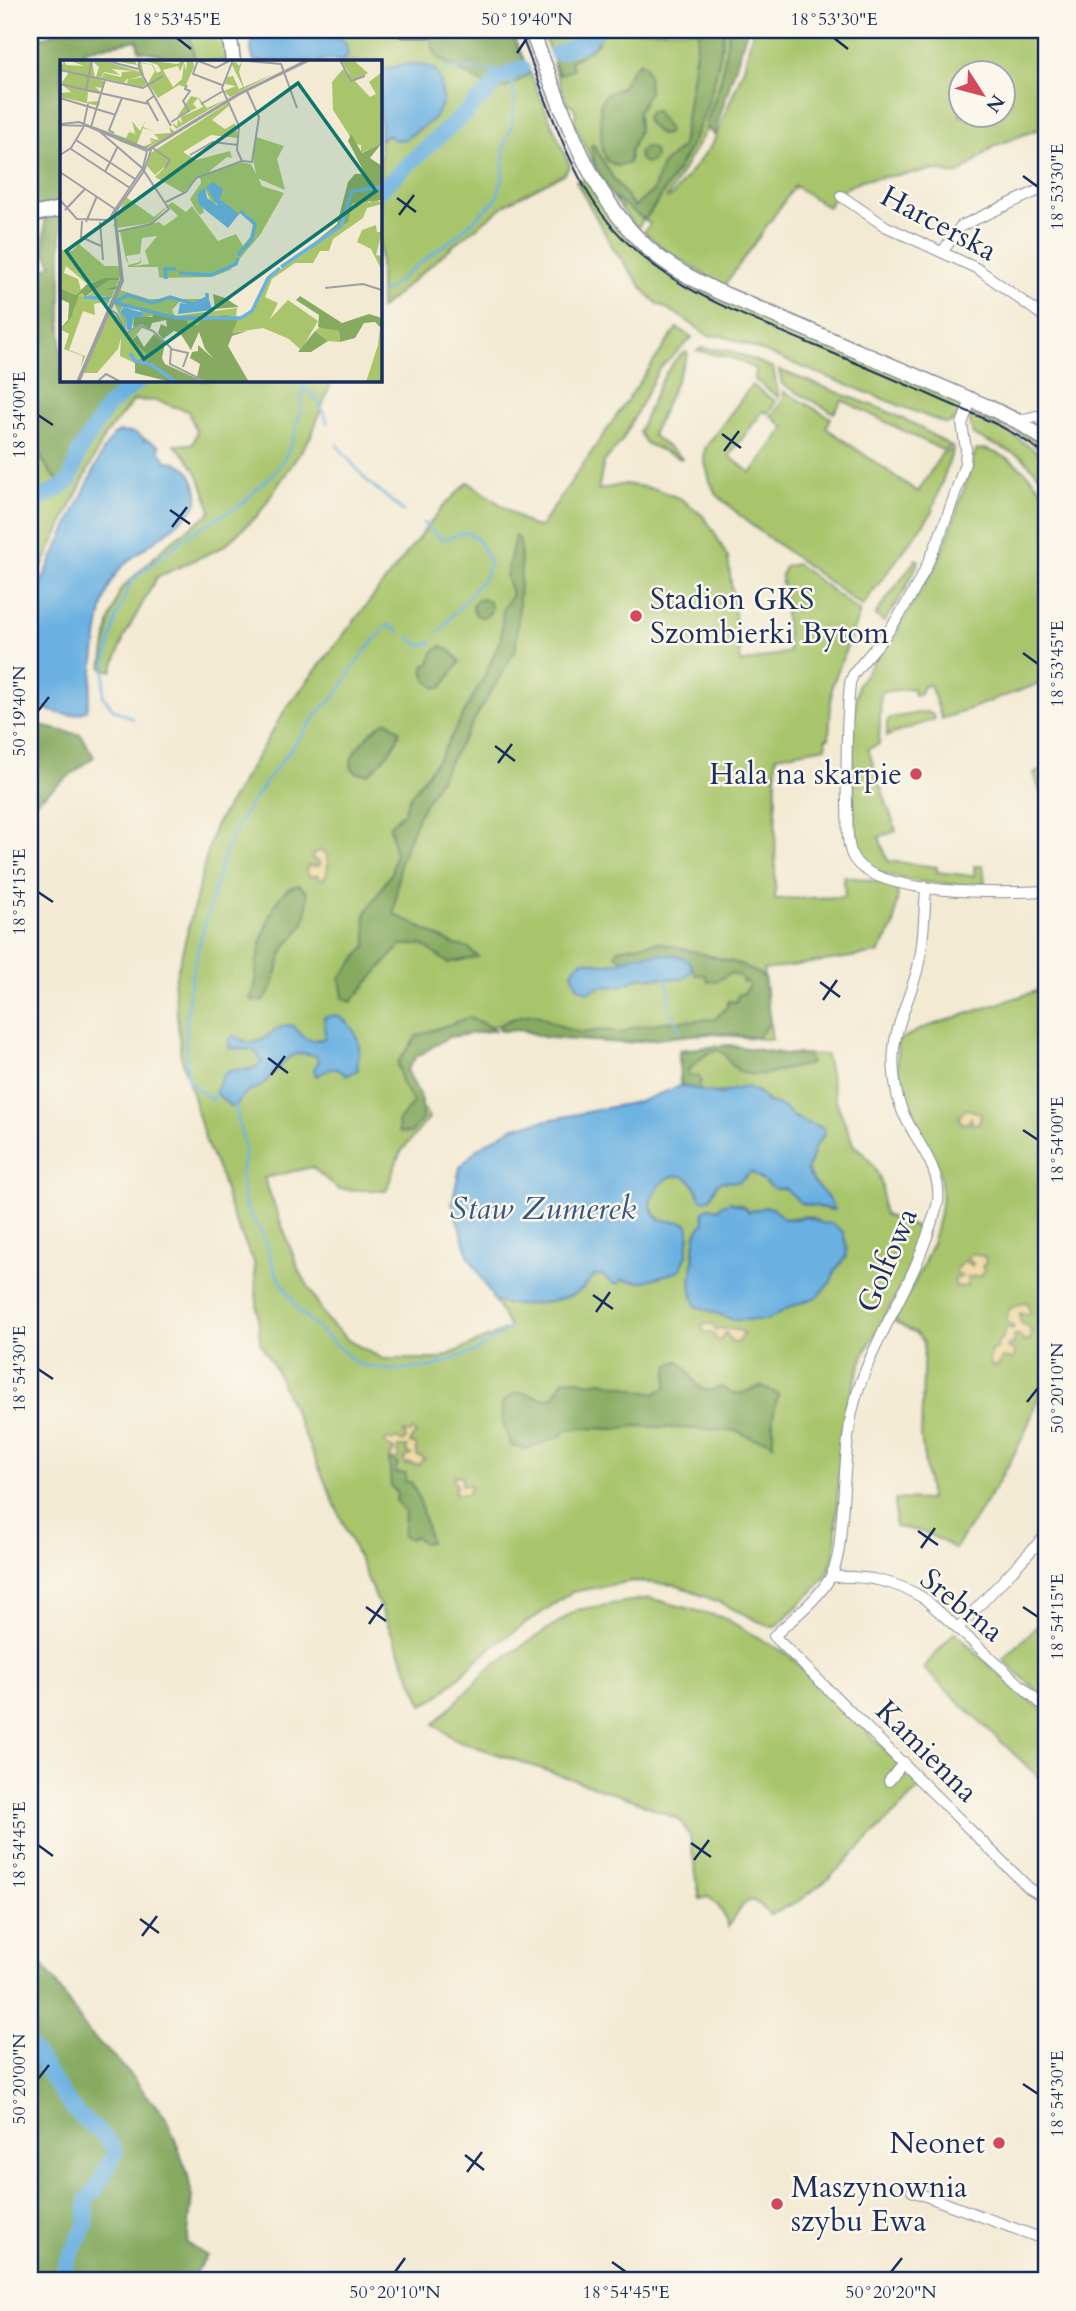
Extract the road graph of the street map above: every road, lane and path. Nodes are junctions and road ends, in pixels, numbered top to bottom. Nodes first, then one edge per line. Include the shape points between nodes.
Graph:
1 (403, 30) edge
2 (430, 30) edge
3 (531, 30) edge
4 (233, 31) edge
5 (233, 60) edge
6 (1046, 187) edge
7 (841, 196) dead end
8 (60, 209) edge
9 (30, 215) edge
10 (943, 251) junction
11 (1046, 318) edge
12 (971, 400) junction
13 (1046, 417) edge
14 (1017, 421) junction
15 (1046, 440) edge
16 (926, 887) junction
17 (1046, 891) edge
18 (1046, 1535) edge
19 (831, 1577) junction
20 (958, 1628) junction
21 (774, 1636) joint
22 (1046, 1708) edge
23 (904, 1762) junction
24 (889, 1781) dead end
25 (1046, 1898) edge
26 (912, 2191) dead end
27 (1046, 2240) edge

1 - 2 main road
3 - 12 main road via 589,170 623,222 650,249 717,291
4 - 5 main road
6 - 10 street via 961,226
7 - 10 street, Harcerska via 885,226
8 - 9 main road
10 - 11 street, Harcerska via 978,269
12 - 14 main road
12 - 16 street via 962,425 965,463 934,552 906,606 853,674 849,695 846,758 852,857 867,872
13 - 14 street
14 - 15 main road
16 - 17 street via 991,893
16 - 19 street, Golfowa via 923,944 893,1044 892,1064 898,1098 931,1163 938,1200 923,1250 870,1358 852,1412 839,1554
18 - 20 street
19 - 20 street, Srebrna via 855,1576 904,1586
19 - 21 street, Golfowa
20 - 22 street, Srebrna
21 - 23 street, Kamienna
23 - 24 street
23 - 25 street, Kamienna via 1029,1888
26 - 27 street

